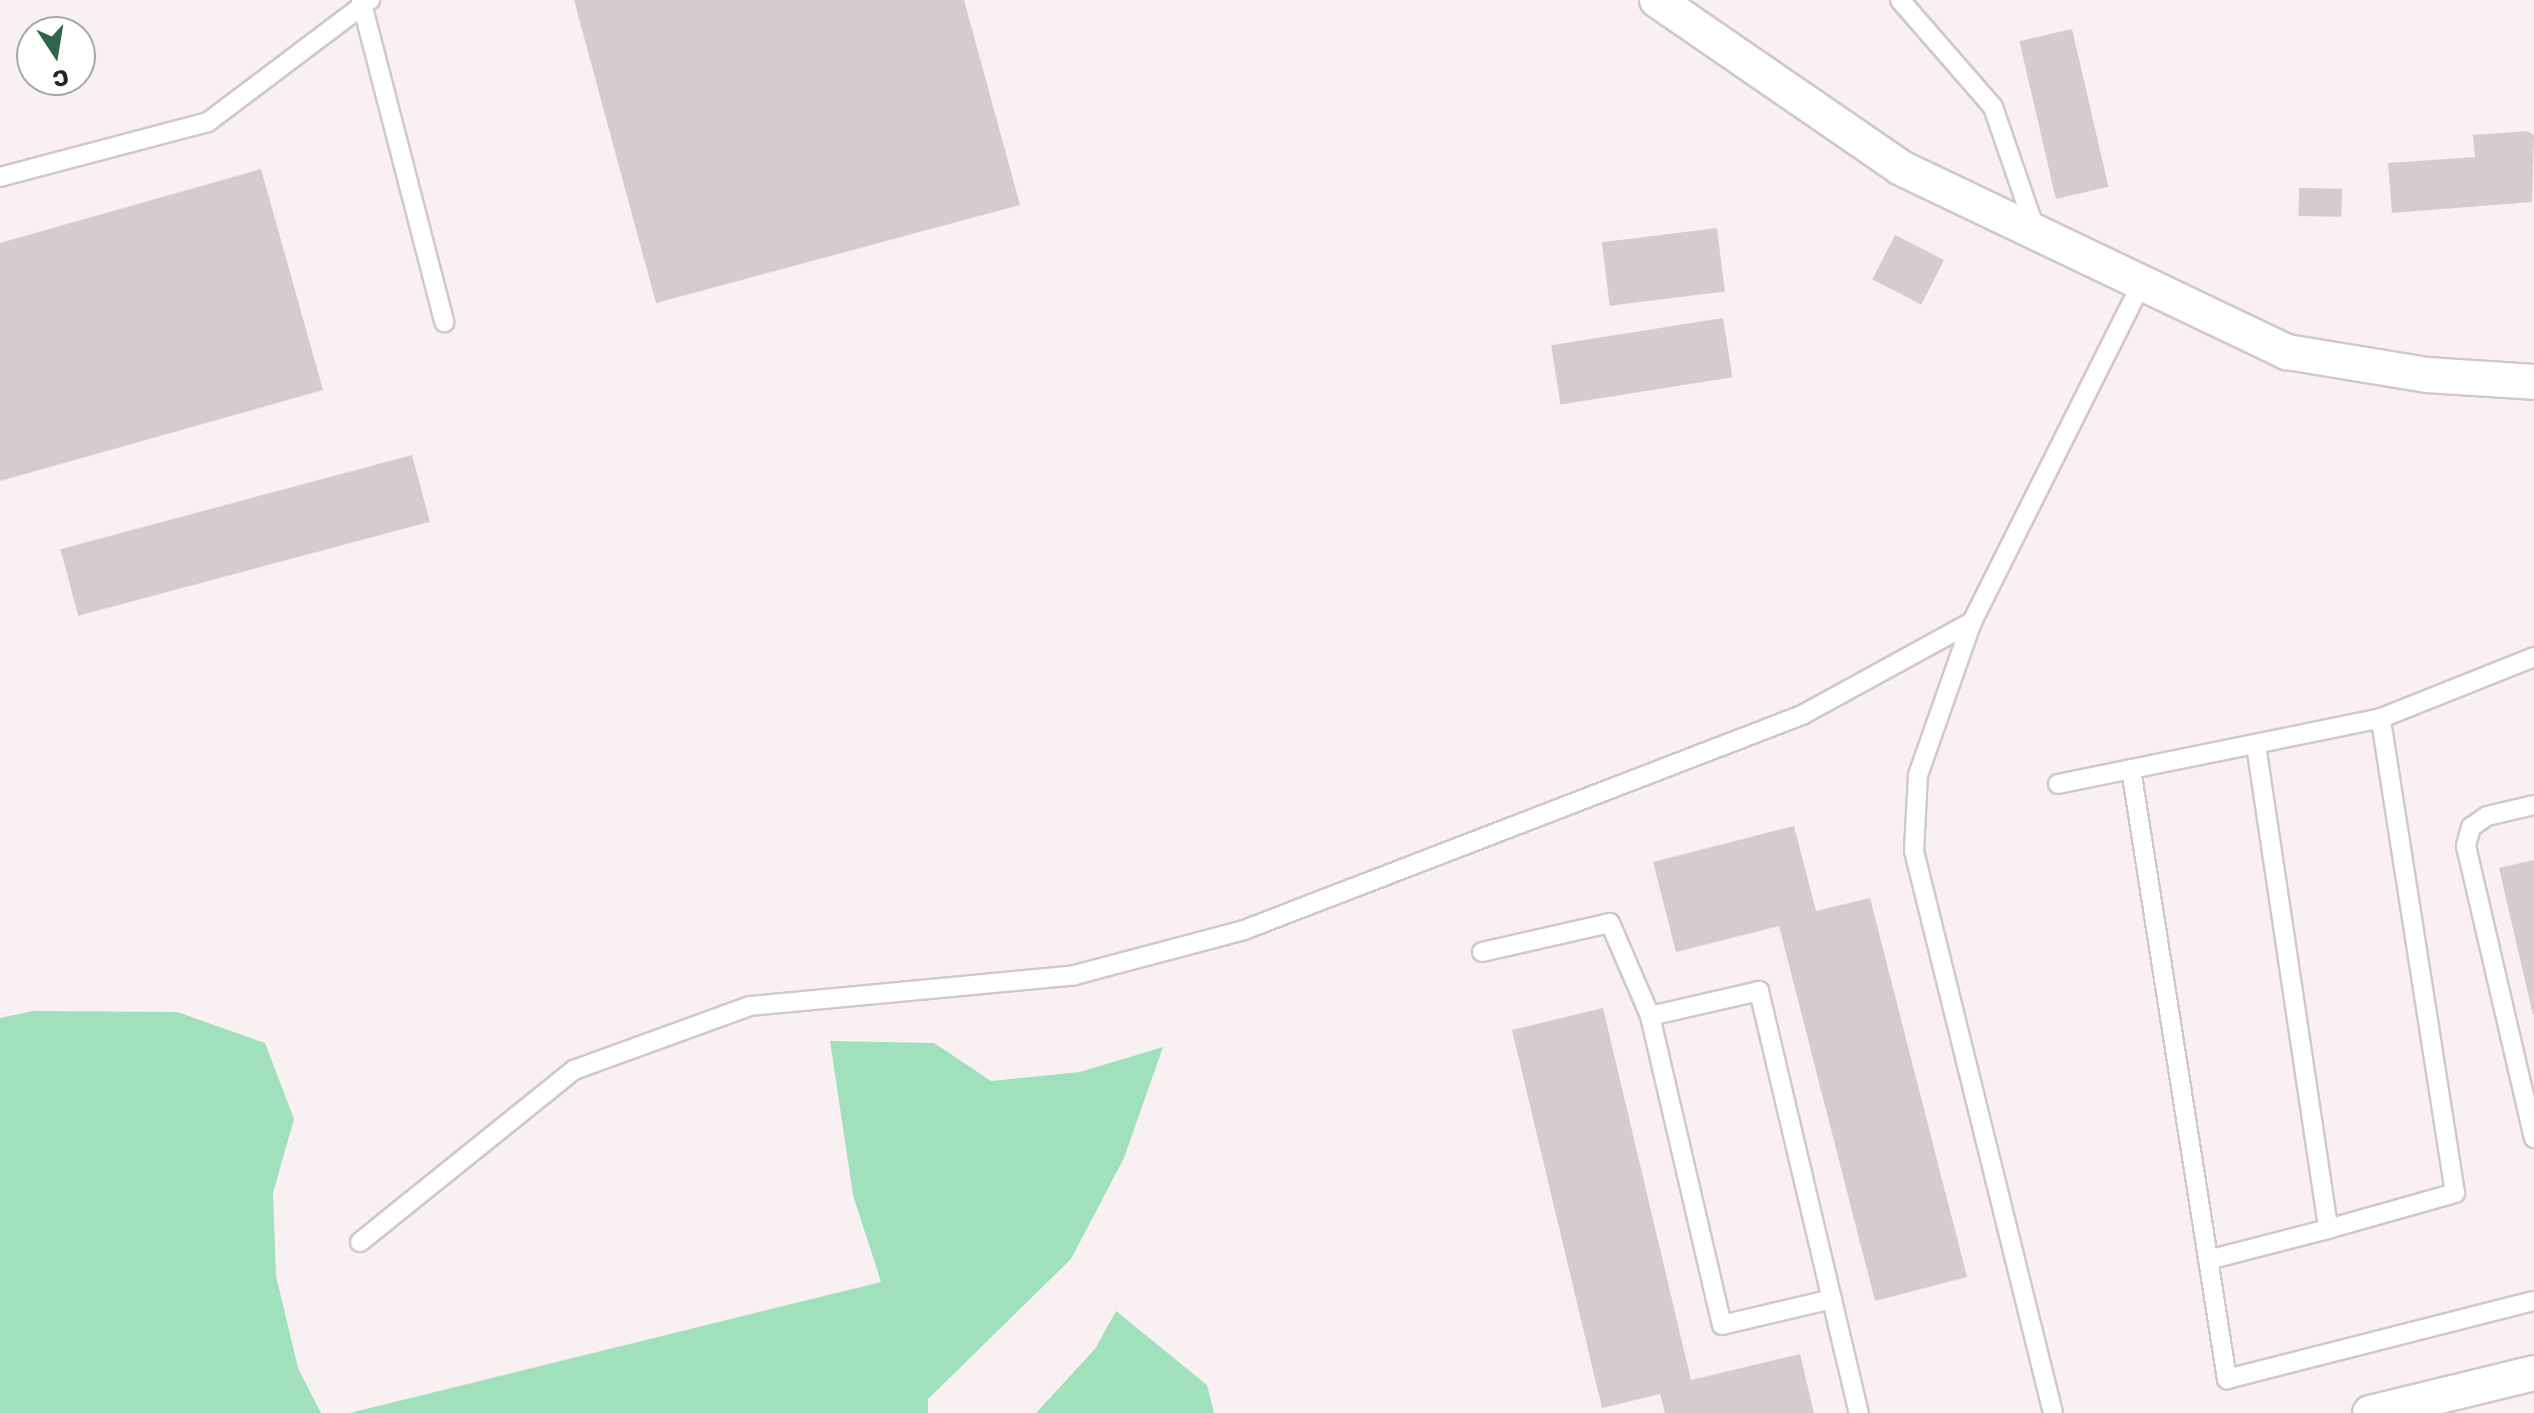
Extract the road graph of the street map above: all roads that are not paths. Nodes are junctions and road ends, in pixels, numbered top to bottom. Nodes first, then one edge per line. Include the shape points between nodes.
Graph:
1 (1657, 0) edge
2 (1900, 0) edge
3 (364, 2) edge
4 (0, 177) edge
5 (2036, 232) junction
6 (2142, 283) junction
7 (444, 322) dead end
8 (2534, 382) edge
9 (1972, 622) junction
10 (2534, 657) edge
11 (2381, 718) junction
12 (2256, 745) junction
13 (2131, 769) junction
14 (2058, 784) dead end
15 (2534, 805) edge
16 (1482, 952) dead end
17 (1650, 1016) junction
18 (2534, 1138) edge
19 (2328, 1229) junction
20 (360, 1242) dead end
21 (2208, 1260) junction
22 (1832, 1299) junction
23 (2534, 1301) edge
24 (2534, 1373) edge
25 (2411, 1408) edge
26 (1859, 1413) edge
27 (2053, 1413) edge
28 (2370, 1413) edge

1 - 5 street via 1901,168
2 - 5 lane via 1993,107
3 - 4 lane via 208,122
3 - 7 lane
5 - 6 street
6 - 8 street via 2287,352 2427,375
6 - 9 lane
9 - 20 lane via 1802,715 1244,930 1075,975 750,1006 574,1070
9 - 27 lane via 1918,775 1914,851
10 - 11 lane
11 - 12 lane
11 - 19 lane via 2455,1193
12 - 13 lane
12 - 19 lane
13 - 14 lane
13 - 21 lane
15 - 18 lane via 2487,816 2471,827 2466,846
16 - 17 lane via 1610,923
17 - 22 lane via 1759,991
17 - 22 lane via 1722,1325
19 - 21 lane
21 - 23 lane via 2227,1379
22 - 26 lane
24 - 25 street
25 - 28 street

